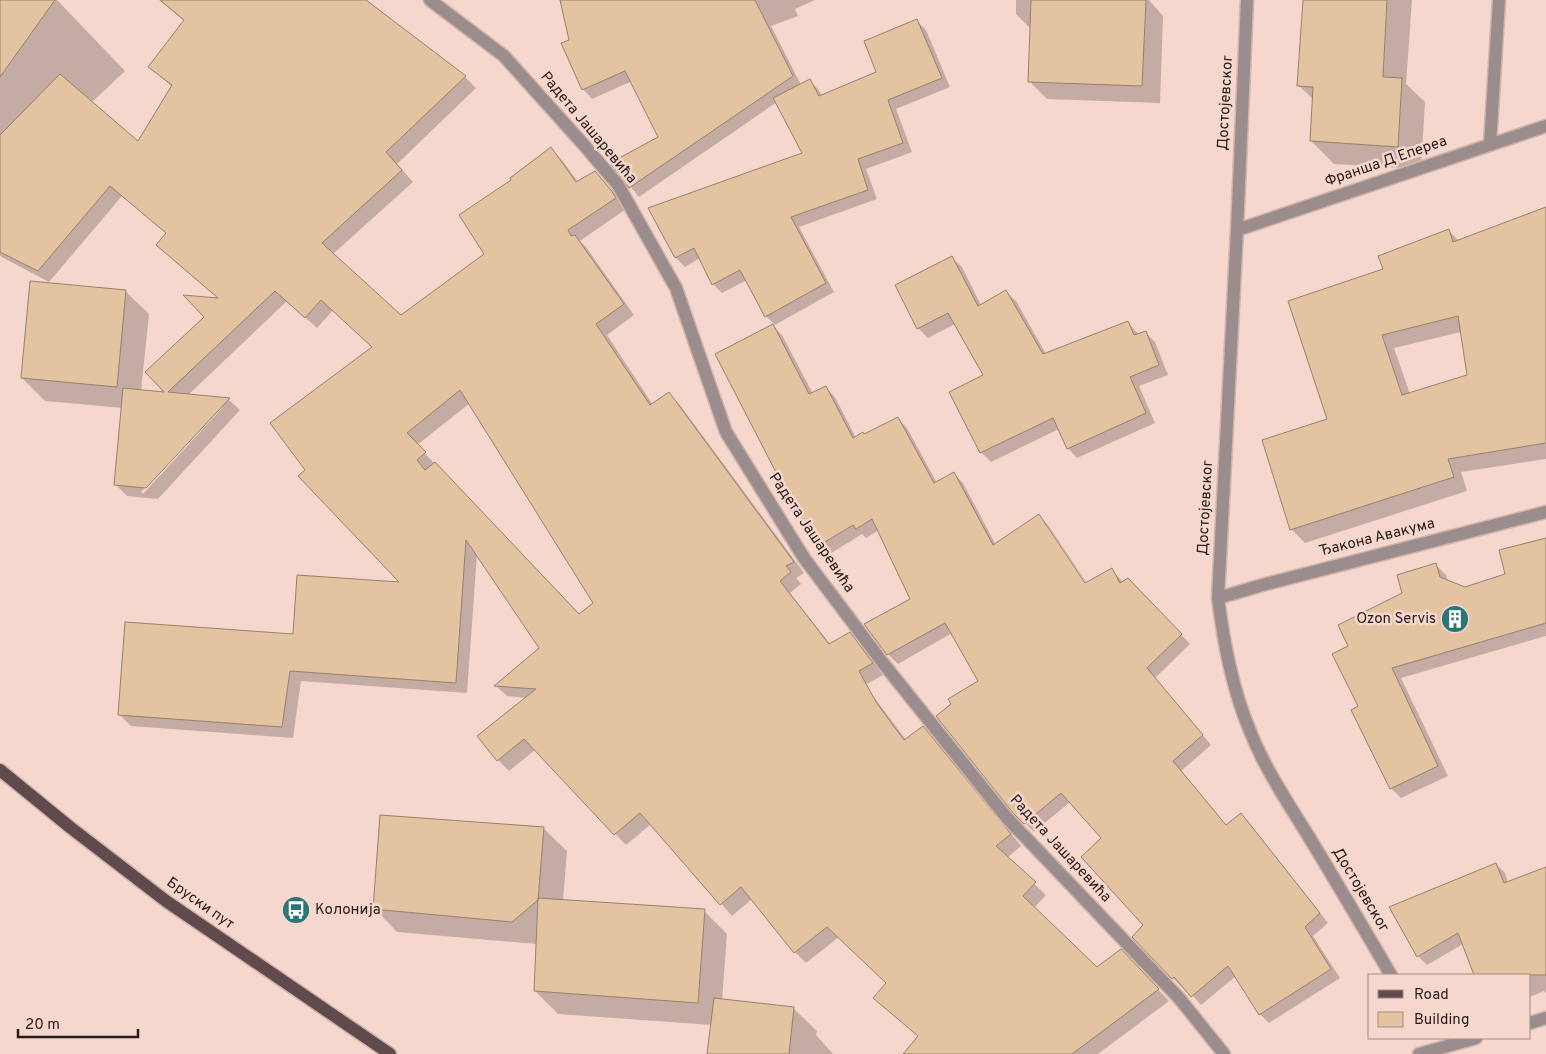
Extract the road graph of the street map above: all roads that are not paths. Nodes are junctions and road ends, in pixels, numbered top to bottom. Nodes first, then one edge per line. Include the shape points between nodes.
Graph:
1 (430, 0) edge
2 (1247, 0) edge
3 (1499, 0) edge
4 (1546, 126) edge
5 (1490, 144) junction
6 (1237, 230) junction
7 (1546, 512) edge
8 (1218, 598) junction
9 (0, 770) edge
10 (1390, 974) edge
11 (1546, 1018) edge
12 (1531, 1023) edge
13 (1428, 1039) edge
14 (1473, 1039) edge
15 (1436, 1052) edge
16 (390, 1054) edge
17 (1224, 1054) edge
18 (1419, 1054) edge

1 - 17 street, Радета Јашаревића via 504,56 618,185 676,288 726,432 804,558 1007,818 1179,998
2 - 6 street, Достојевског
3 - 5 street
4 - 5 street, Франша Д Епереа
5 - 6 street, Франша Д Епереа
6 - 8 street, Достојевског
7 - 8 street, Ђакона Авакума
8 - 10 street, Достојевског via 1225,648 1250,732 1269,771
9 - 16 main road, Бруски пут via 166,901
11 - 12 street
13 - 15 street
14 - 15 street
15 - 18 street

